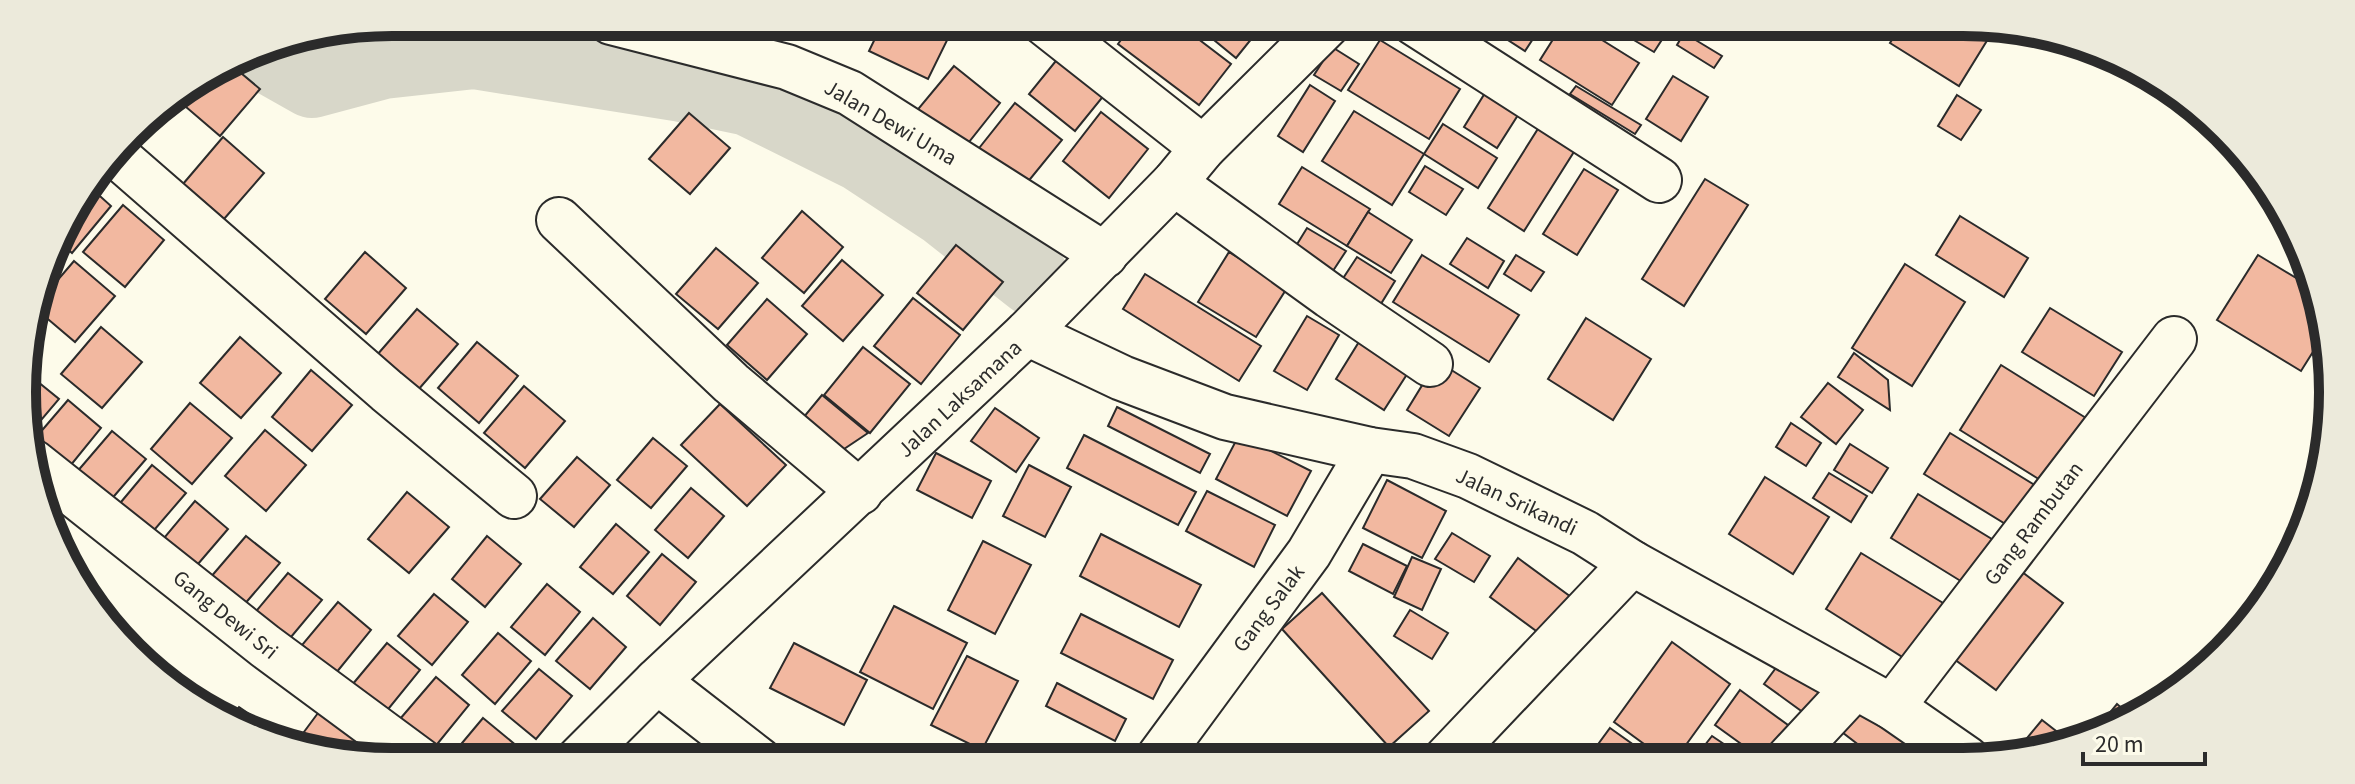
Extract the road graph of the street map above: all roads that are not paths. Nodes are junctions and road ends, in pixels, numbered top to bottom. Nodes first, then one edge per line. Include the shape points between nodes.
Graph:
1 (666, 36) edge
2 (1061, 36) edge
3 (1316, 36) edge
4 (1435, 36) edge
5 (1203, 148) junction
6 (122, 160) edge
7 (1659, 180) dead end
8 (1174, 183) junction
9 (559, 220) dead end
10 (1105, 255) junction
11 (1027, 333) junction
12 (2174, 339) dead end
13 (1430, 364) dead end
14 (1370, 450) junction
15 (45, 472) edge
16 (860, 492) junction
17 (514, 496) dead end
18 (1632, 563) junction
19 (657, 681) junction
20 (1873, 697) junction
21 (403, 748) edge
22 (590, 748) edge
23 (743, 748) edge
24 (1166, 748) edge
25 (1456, 748) edge
26 (1803, 748) edge
27 (1950, 748) edge

1 - 10 street, Jalan Dewi Uma via 787,67 850,93
2 - 5 street
3 - 5 street, Jalan Laksamana
4 - 7 street
5 - 8 street, Jalan Laksamana
6 - 17 street
8 - 10 street, Jalan Laksamana
8 - 13 street
9 - 16 street via 731,383
10 - 11 street, Jalan Laksamana
11 - 14 street, Jalan Srikandi via 1122,378 1225,417
11 - 16 street, Jalan Laksamana
12 - 20 street, Gang Rambutan
14 - 18 street, Jalan Srikandi via 1413,456 1468,476 1585,533
14 - 24 street, Gang Salak via 1309,553
15 - 21 street, Gang Dewi Sri
16 - 19 street, Jalan Laksamana
18 - 20 street, Jalan Srikandi
18 - 25 street
19 - 22 street, Jalan Laksamana
19 - 23 street
20 - 26 street, Gang Rambutan
20 - 27 street, Jalan Srikandi

